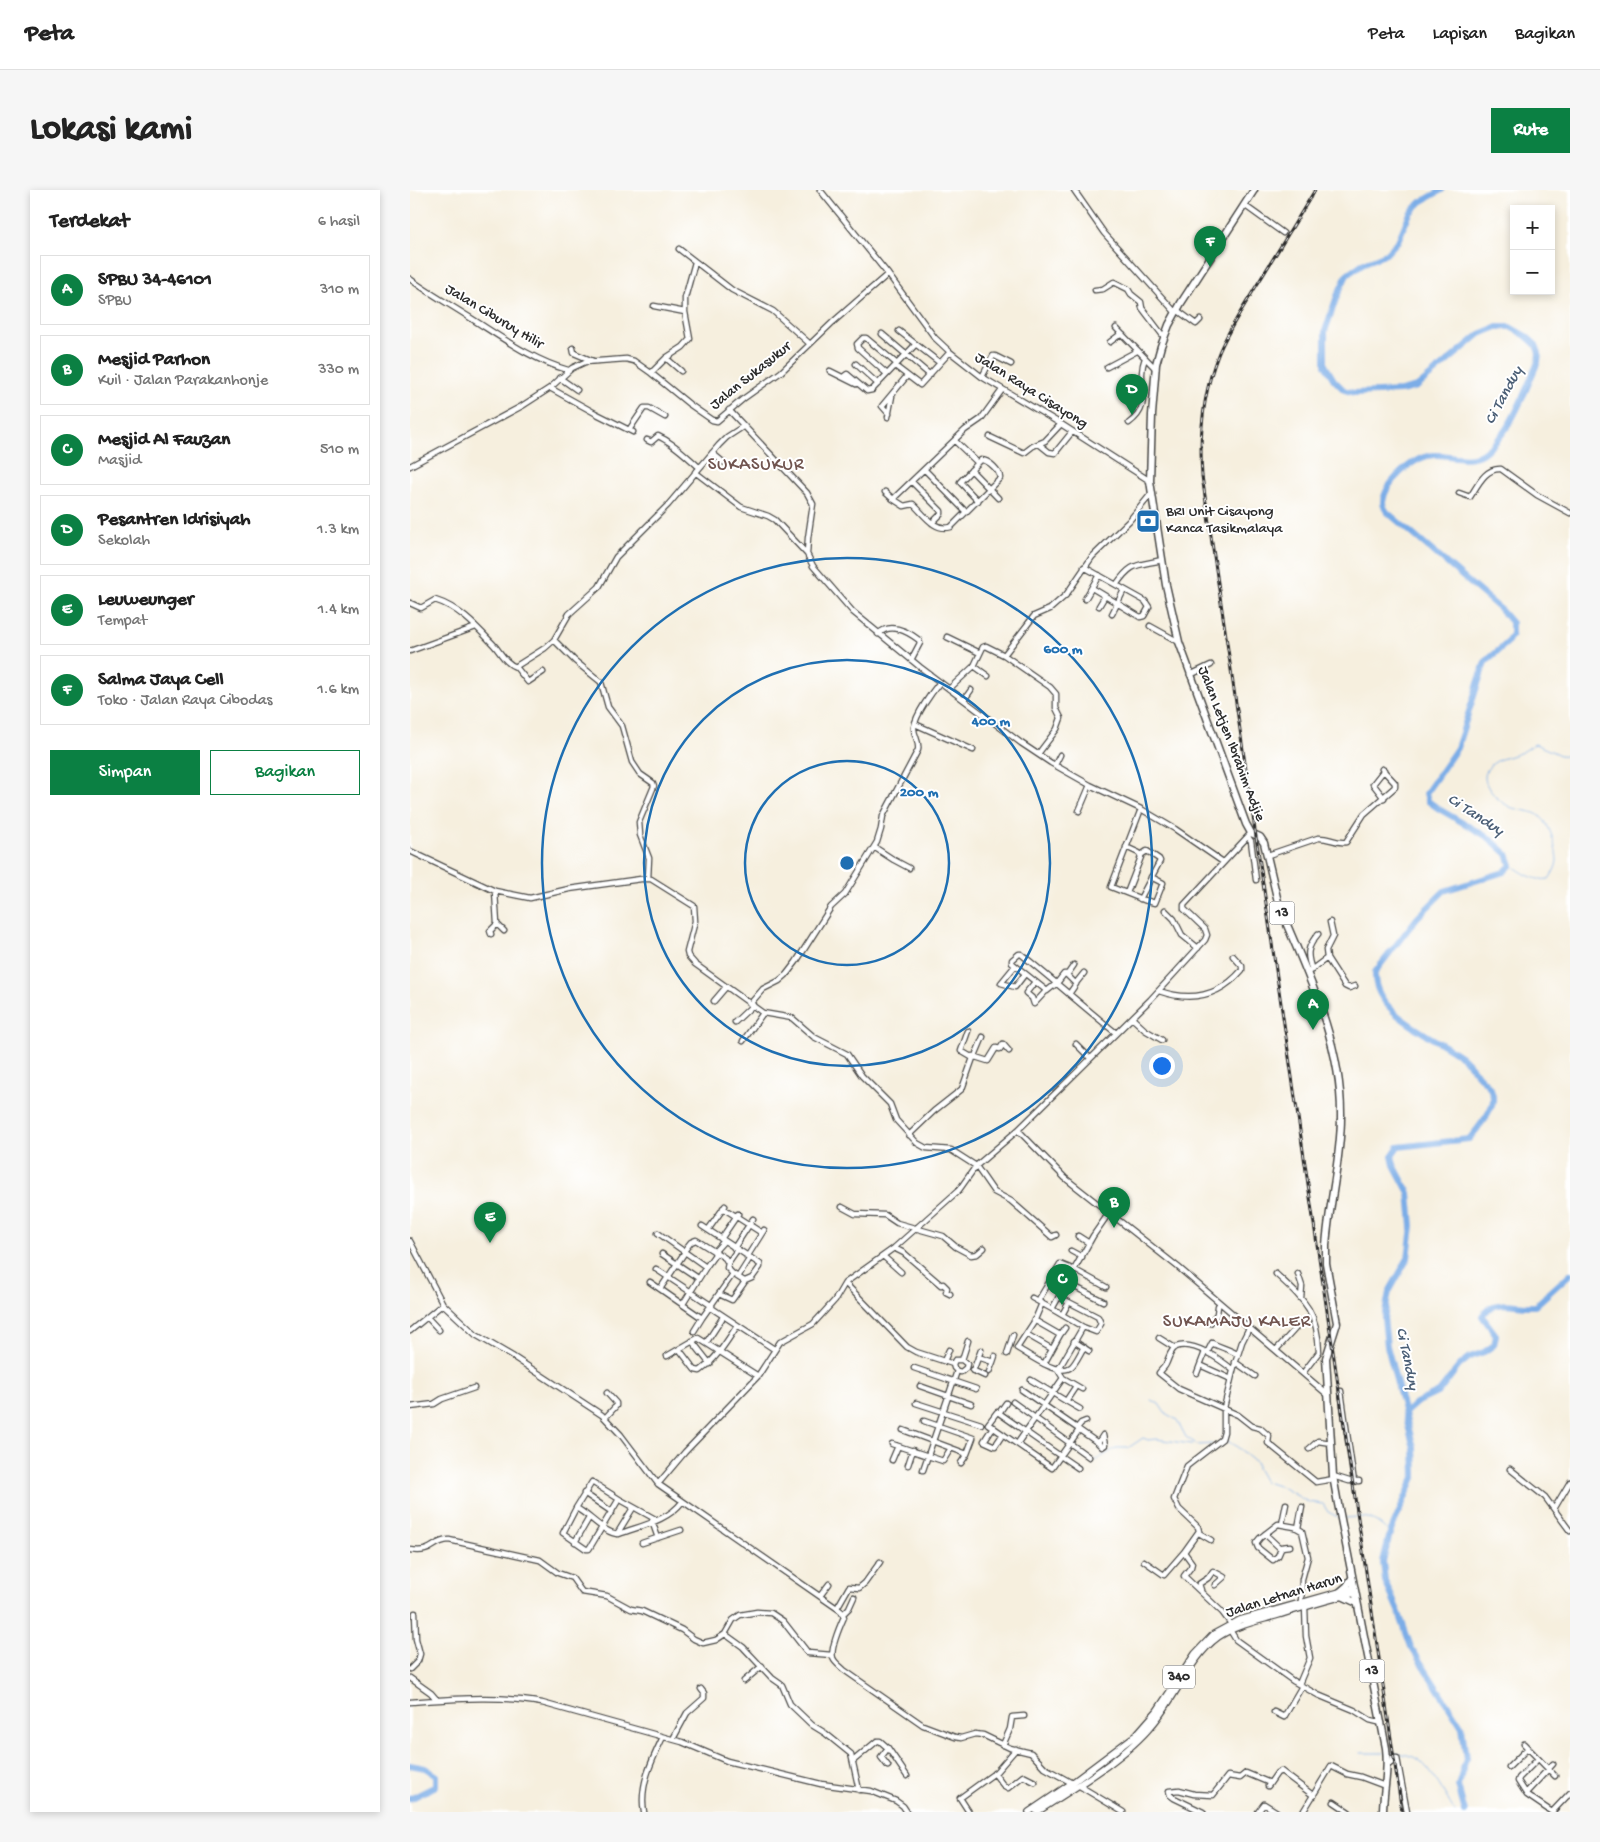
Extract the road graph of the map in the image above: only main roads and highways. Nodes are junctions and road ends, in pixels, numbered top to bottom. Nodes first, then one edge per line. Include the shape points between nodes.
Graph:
1 (1254, 190) edge
2 (1352, 1578) junction
3 (1355, 1590) junction
4 (1341, 1594) junction
5 (1357, 1603) junction
6 (1075, 1784) junction
7 (1029, 1812) edge
8 (1038, 1812) edge
9 (1383, 1812) edge

1 - 2 highway, Jalan Letjen Ibrahim Adjie / 13 via 1175,314 1164,337 1156,369 1150,481 1179,642 1250,835 1260,837 1264,843 1274,891 1310,971 1339,1077 1340,1136 1326,1246 1336,1323 1326,1358 1334,1478
2 - 3 highway, 13
2 - 4 highway
3 - 4 main road, Jalan Letnan Harun / 340
3 - 5 highway, 13
4 - 5 highway
4 - 6 main road, Jalan Letnan Harun / 340 via 1231,1627 1208,1646 1161,1714 1135,1739
5 - 9 highway, 13 via 1388,1765
6 - 7 main road, Jalan Letnan Harun / 340
6 - 8 main road, Jalan Letnan Harun / 340

